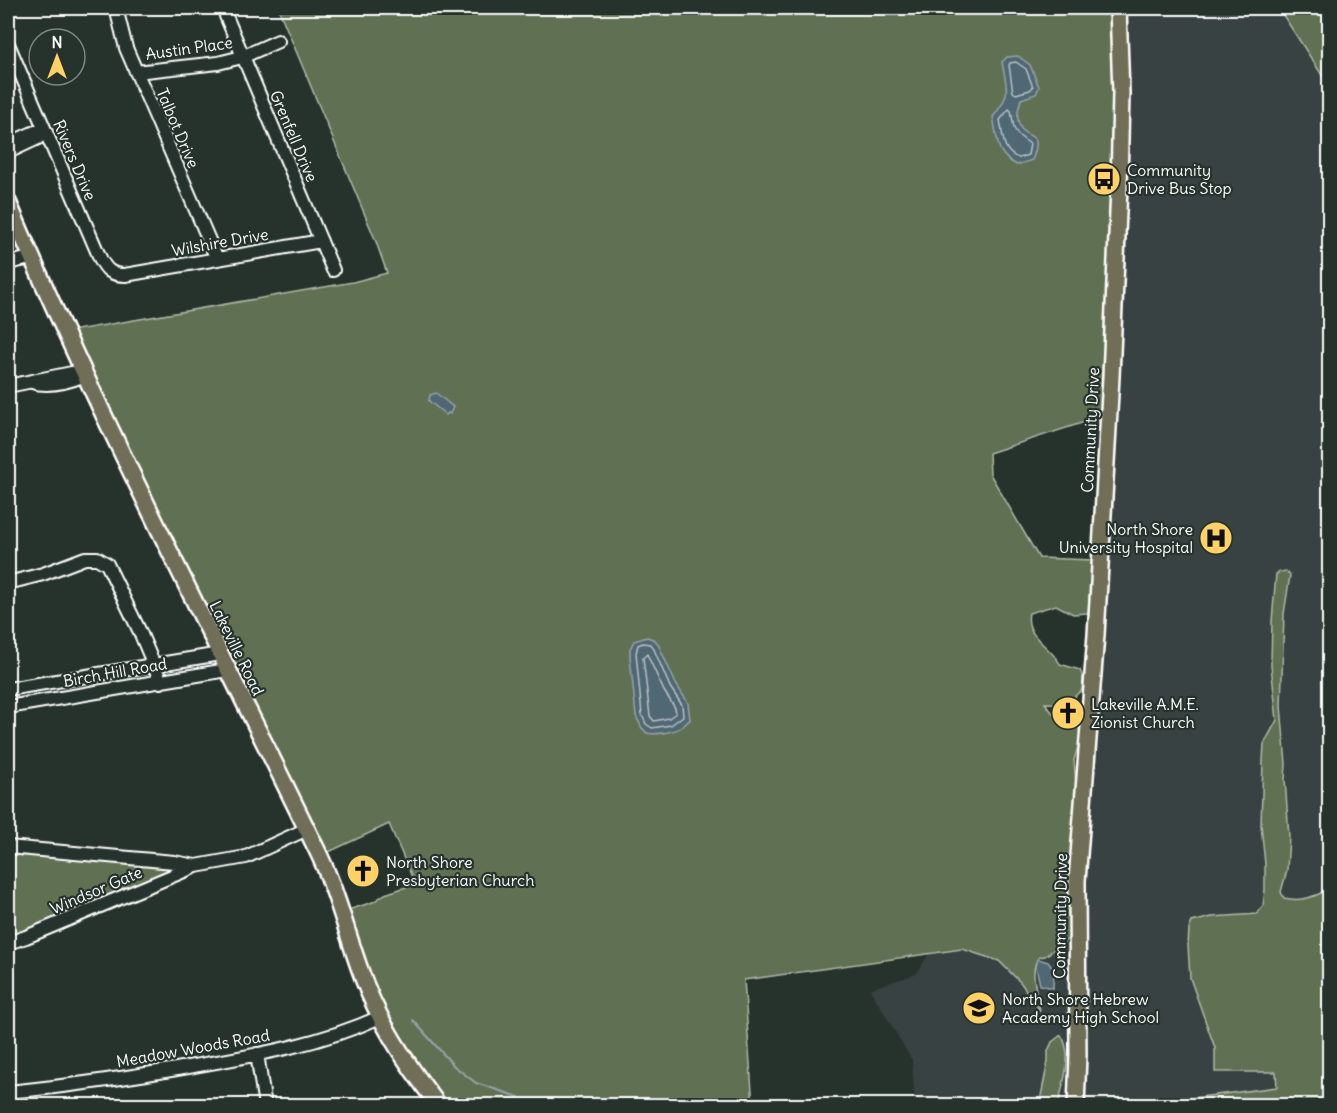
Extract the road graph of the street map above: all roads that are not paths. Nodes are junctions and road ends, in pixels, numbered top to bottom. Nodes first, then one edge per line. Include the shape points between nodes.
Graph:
1 (116, 8) edge
2 (1118, 8) edge
3 (225, 16) dead end
4 (278, 42) dead end
5 (8, 44) edge
6 (242, 57) junction
7 (136, 72) junction
8 (44, 132) junction
9 (8, 144) edge
10 (8, 152) edge
11 (8, 202) edge
12 (321, 241) junction
13 (32, 258) junction
14 (217, 259) junction
15 (8, 263) edge
16 (333, 270) dead end
17 (125, 275) joint
18 (85, 375) junction
19 (8, 386) edge
20 (8, 583) edge
21 (220, 654) junction
22 (154, 665) junction
23 (227, 670) junction
24 (161, 681) junction
25 (8, 689) edge
26 (8, 707) edge
27 (307, 829) junction
28 (8, 847) edge
29 (196, 866) junction
30 (8, 943) edge
31 (380, 1017) junction
32 (257, 1054) junction
33 (8, 1092) edge
34 (265, 1106) edge
35 (439, 1106) edge
36 (1076, 1106) edge

1 - 7 street, Talbot Drive
2 - 36 main road, Community Drive via 1121,104 1111,376 1077,880
3 - 6 street, Grenfell Drive
4 - 6 street, Austin Place
5 - 8 street, Rivers Drive
6 - 7 street, Austin Place
6 - 12 street, Grenfell Drive
7 - 14 street, Talbot Drive
8 - 9 street
8 - 10 street
8 - 17 street, Rivers Drive via 104,266 109,272
11 - 13 main road, Lakeville Road
12 - 14 street, Wilshire Drive
12 - 16 street, Grenfell Drive
13 - 15 street
13 - 18 main road, Lakeville Road
14 - 17 street, Wilshire Drive
18 - 19 street via 42,385 32,382
18 - 21 main road, Lakeville Road
20 - 22 street via 97,558 113,574
21 - 22 street
21 - 23 main road, Lakeville Road
22 - 24 street
22 - 25 street
23 - 24 street, Birch Hill Road
23 - 27 main road, Lakeville Road
24 - 26 street, Birch Hill Road
27 - 29 street, Windsor Gate via 246,857
27 - 31 main road, Lakeville Road via 327,871 358,966
28 - 29 street, Windsor Gate
29 - 30 street, Windsor Gate
31 - 32 street, Meadow Woods Road via 327,1038
31 - 35 main road, Lakeville Road via 397,1050
32 - 33 street, Meadow Woods Road
32 - 34 street

